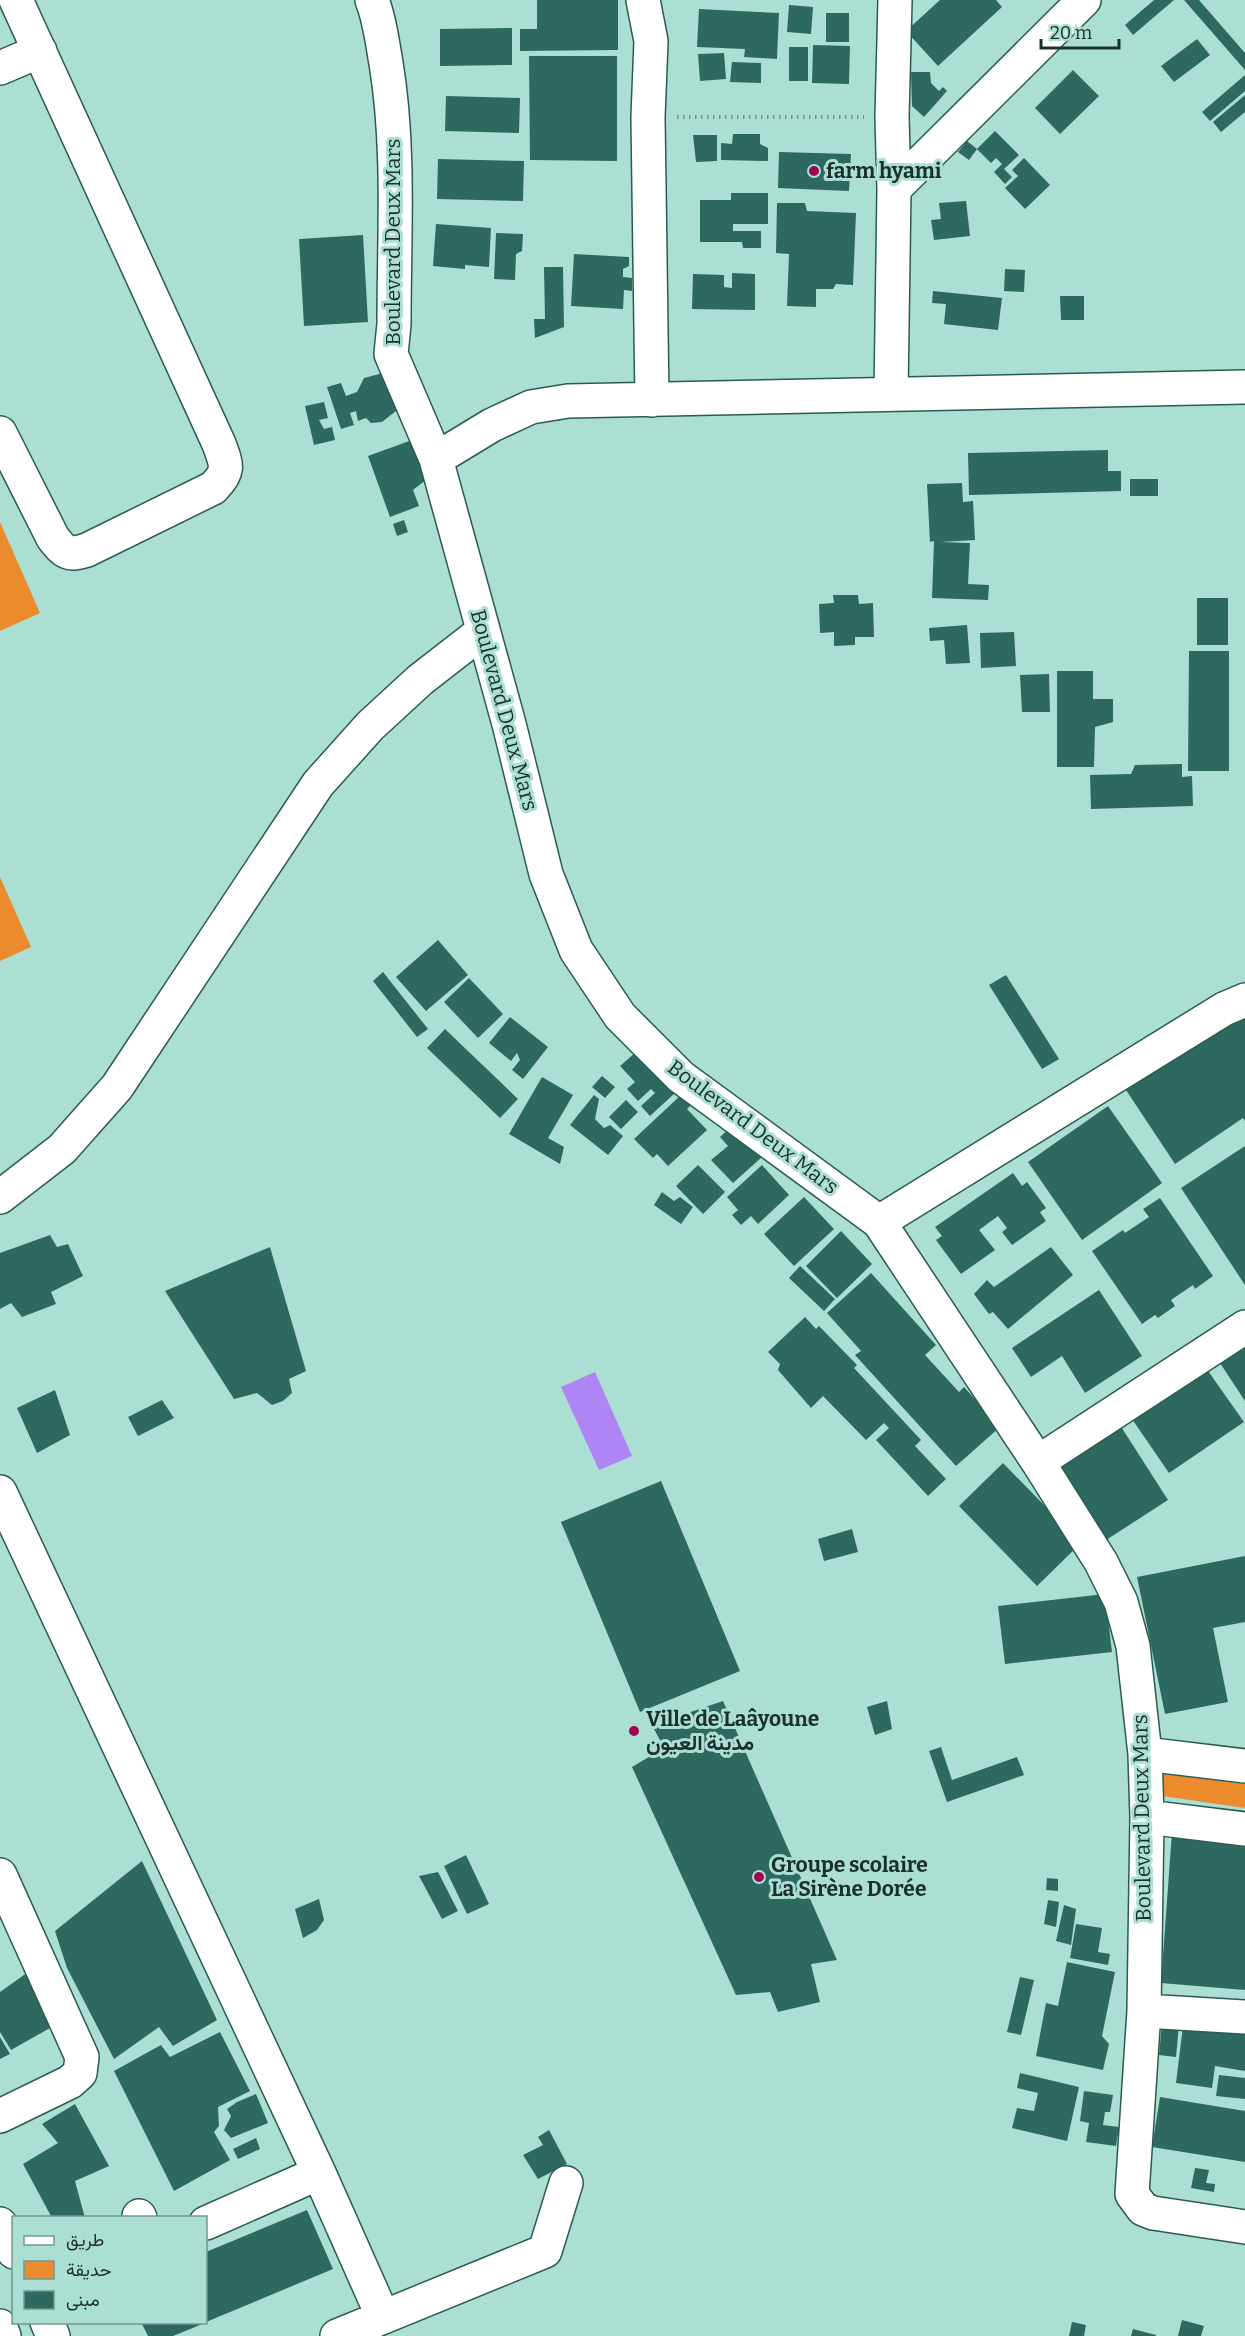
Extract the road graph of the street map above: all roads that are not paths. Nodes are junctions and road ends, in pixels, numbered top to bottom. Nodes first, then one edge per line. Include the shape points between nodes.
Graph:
1 (16, 0) edge
2 (372, 0) edge
3 (643, 0) edge
4 (895, 0) edge
5 (1084, 0) edge
6 (40, 51) junction
7 (0, 68) edge
8 (894, 189) junction
9 (1245, 387) edge
10 (891, 394) junction
11 (652, 400) junction
12 (0, 433) edge
13 (436, 459) junction
14 (483, 631) junction
15 (1245, 1000) edge
16 (0, 1197) edge
17 (879, 1222) junction
18 (1245, 1327) edge
19 (1038, 1462) junction
20 (0, 1492) edge
21 (1145, 1754) junction
22 (1245, 1766) edge
23 (1146, 1817) junction
24 (1245, 1829) edge
25 (0, 1875) edge
26 (1144, 2011) junction
27 (1245, 2017) edge
28 (0, 2116) edge
29 (319, 2173) junction
30 (566, 2183) dead end
31 (207, 2223) edge
32 (0, 2224) edge
33 (1245, 2228) edge
34 (12, 2248) edge
35 (383, 2317) junction
36 (0, 2326) edge
37 (4, 2336) edge
38 (338, 2336) edge

1 - 6 street
2 - 13 street, Boulevard Deux Mars via 379,18 394,134 392,354
3 - 11 street via 651,41 648,117
4 - 8 street
5 - 8 street
6 - 7 street
6 - 12 street via 219,444 225,462 224,477 213,488 74,554 63,551 53,538
8 - 10 street
9 - 10 street
10 - 11 street
11 - 13 street via 568,400 531,407 492,424
13 - 14 street, Boulevard Deux Mars
14 - 16 street via 420,680 370,726 318,784 117,1087 62,1149
14 - 17 street, Boulevard Deux Mars via 546,874 576,950 620,1016 681,1077
15 - 17 street via 1224,1009
17 - 19 street, Boulevard Deux Mars
18 - 19 street
19 - 21 street, Boulevard Deux Mars via 1101,1562 1121,1602 1133,1646
20 - 29 street
21 - 22 street
21 - 23 street, Boulevard Deux Mars
23 - 24 street
23 - 26 street, Boulevard Deux Mars
25 - 28 street via 82,2057 81,2073 70,2082
26 - 27 street
26 - 33 street, Boulevard Deux Mars via 1132,2194 1137,2204 1153,2213
29 - 31 street
29 - 35 street
30 - 35 street via 545,2251
32 - 34 street
35 - 38 street
36 - 37 street

